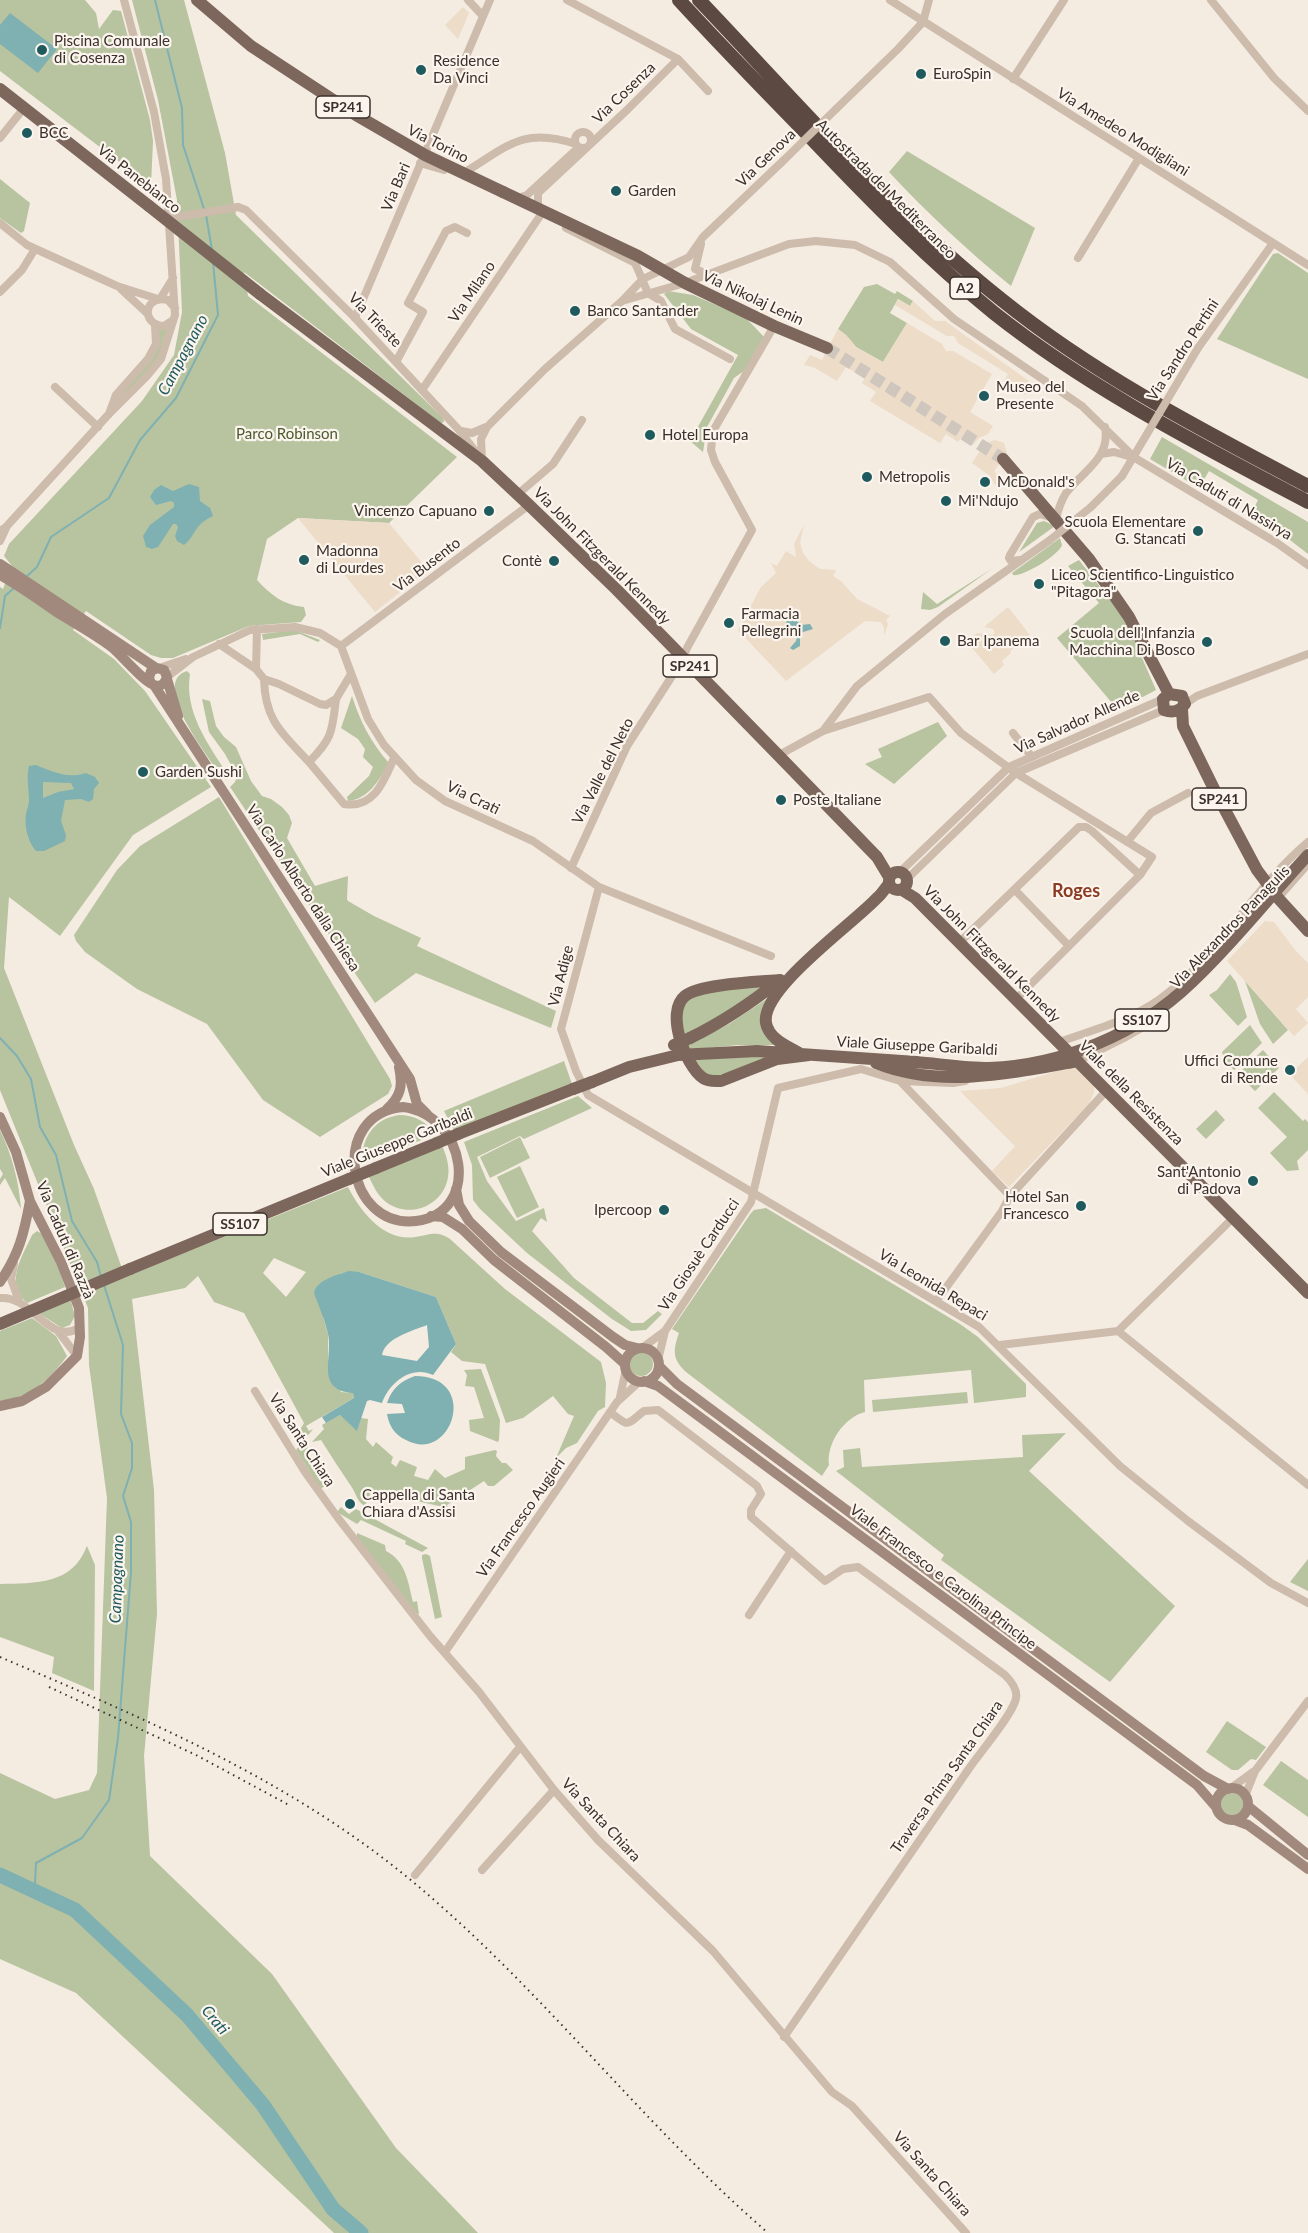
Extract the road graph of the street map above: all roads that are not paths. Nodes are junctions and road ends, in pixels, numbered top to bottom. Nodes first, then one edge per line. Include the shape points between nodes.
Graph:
1 (124, 0) edge
2 (197, 0) edge
3 (468, 0) edge
4 (490, 0) edge
5 (567, 0) edge
6 (679, 0) edge
7 (699, 0) edge
8 (890, 0) edge
9 (929, 0) edge
10 (1064, 0) edge
11 (1210, 0) edge
12 (483, 16) junction
13 (923, 22) junction
14 (678, 59) junction
15 (1013, 79) junction
16 (0, 89) edge
17 (708, 91) dead end
18 (24, 108) junction
19 (1308, 111) edge
20 (0, 138) edge
21 (577, 145) junction
22 (588, 145) junction
23 (1139, 158) junction
24 (420, 163) junction
25 (518, 198) junction
26 (541, 211) junction
27 (165, 219) junction
28 (0, 223) edge
29 (467, 233) dead end
30 (703, 237) junction
31 (1273, 243) junction
32 (35, 249) junction
33 (1078, 258) dead end
34 (1308, 265) edge
35 (662, 267) junction
36 (707, 274) junction
37 (174, 276) junction
38 (643, 279) junction
39 (685, 283) junction
40 (117, 286) junction
41 (666, 288) junction
42 (0, 292) edge
43 (648, 293) junction
44 (260, 294) joint
45 (709, 294) junction
46 (159, 299) junction
47 (622, 301) junction
48 (175, 310) junction
49 (148, 314) junction
50 (355, 318) junction
51 (174, 319) junction
52 (155, 325) junction
53 (774, 326) junction
54 (827, 348) tunnel mouth
55 (730, 359) dead end
56 (396, 362) junction
57 (55, 387) dead end
58 (422, 390) junction
59 (108, 415) junction
60 (582, 420) dead end
61 (98, 427) junction
62 (487, 427) junction
63 (1105, 427) junction
64 (459, 430) junction
65 (1101, 454) junction
66 (1135, 458) junction
67 (1003, 459) tunnel mouth
68 (482, 461) junction
69 (1308, 486) edge
70 (518, 494) junction
71 (1308, 502) edge
72 (530, 505) junction
73 (1056, 519) junction
74 (3, 529) edge
75 (0, 541) edge
76 (1010, 555) junction
77 (1021, 560) junction
78 (1308, 565) edge
79 (2, 571) edge
80 (992, 580) junction
81 (257, 629) junction
82 (112, 643) junction
83 (219, 644) junction
84 (341, 646) junction
85 (1308, 654) edge
86 (193, 657) junction
87 (683, 659) junction
88 (157, 668) junction
89 (256, 669) junction
90 (351, 674) junction
91 (167, 678) junction
92 (264, 679) junction
93 (153, 684) junction
94 (336, 699) junction
95 (1174, 702) junction
96 (183, 730) junction
97 (823, 731) junction
98 (1013, 733) dead end
99 (779, 755) junction
100 (1032, 757) junction
101 (394, 758) junction
102 (309, 762) junction
103 (1009, 767) junction
104 (1016, 773) junction
105 (1188, 793) dead end
106 (1127, 842) junction
107 (1308, 842) edge
108 (1308, 855) edge
109 (1308, 864) edge
110 (571, 868) junction
111 (1140, 875) junction
112 (897, 882) junction
113 (1267, 884) junction
114 (599, 886) junction
115 (1014, 890) junction
116 (1278, 898) junction
117 (1308, 931) edge
118 (960, 942) junction
119 (1069, 946) junction
120 (771, 956) dead end
121 (799, 969) junction
122 (780, 980) junction
123 (1016, 999) junction
124 (1059, 1042) junction
125 (676, 1050) junction
126 (804, 1054) junction
127 (866, 1059) junction
128 (398, 1061) junction
129 (1078, 1061) junction
130 (576, 1071) joint
131 (993, 1076) junction
132 (900, 1081) junction
133 (1107, 1090) junction
134 (387, 1109) junction
135 (427, 1114) junction
136 (0, 1117) edge
137 (456, 1189) junction
138 (754, 1192) junction
139 (1010, 1196) junction
140 (30, 1201) junction
141 (431, 1216) junction
142 (1233, 1218) junction
143 (14, 1262) junction
144 (0, 1282) edge
145 (1308, 1292) edge
146 (0, 1298) edge
147 (937, 1300) junction
148 (19, 1301) junction
149 (0, 1324) edge
150 (79, 1328) junction
151 (58, 1331) junction
152 (664, 1331) junction
153 (1118, 1331) junction
154 (1000, 1345) junction
155 (640, 1348) junction
156 (77, 1356) junction
157 (658, 1363) junction
158 (625, 1366) junction
159 (642, 1381) junction
160 (255, 1391) dead end
161 (620, 1398) junction
162 (0, 1406) edge
163 (610, 1412) junction
164 (1308, 1485) edge
165 (791, 1551) junction
166 (1308, 1603) edge
167 (748, 1615) dead end
168 (445, 1653) junction
169 (1308, 1701) edge
170 (520, 1747) junction
171 (1255, 1771) junction
172 (1229, 1789) junction
173 (554, 1790) junction
174 (1246, 1801) junction
175 (1216, 1807) junction
176 (1235, 1820) junction
177 (1308, 1855) edge
178 (1308, 1869) edge
179 (482, 1870) dead end
180 (415, 1875) dead end
181 (784, 2037) junction
182 (966, 2233) edge

1 - 37 street via 154,112
2 - 25 main road, Via Torino / SP241, bridge via 251,46 356,116 425,155
3 - 12 street
4 - 12 street, Via Bari
5 - 14 street
6 - 71 highway, Autostrada del Mediterraneo / A2 via 908,238 995,313 1112,394
7 - 69 highway, Autostrada del Mediterraneo / A2 via 917,227 1003,301 1120,384
8 - 13 street, Via Amedeo Modigliani
9 - 13 street
10 - 15 street
11 - 19 street via 1274,78
12 - 24 street, Via Bari
13 - 15 street, Via Amedeo Modigliani
13 - 30 street, Via Genova, bridge
14 - 17 street
14 - 22 street, Via Cosenza
15 - 23 street, Via Amedeo Modigliani
16 - 18 main road, Via Panebianco / SP241
18 - 20 street
18 - 27 main road, Via Panebianco / SP241, bridge
21 - 22 street, Via Cosenza
21 - 22 street, Via Cosenza via 575,137 584,132 590,136
21 - 24 street, Via Cosenza via 545,137 525,139 457,174
21 - 25 street via 527,195
22 - 26 street, Via Cosenza via 538,194
23 - 31 street, Via Amedeo Modigliani
23 - 33 street
24 - 50 street, Via Bari
25 - 26 main road, Via Torino / SP241
26 - 35 main road, Via Torino / SP241
26 - 38 street via 634,262
26 - 58 street, Via Milano
27 - 44 main road, Via Panebianco / SP241, bridge
27 - 50 street, Via Trieste, bridge via 242,209
28 - 32 street
29 - 56 street via 455,227 446,231 408,303 423,312
30 - 35 street, Via Genova via 689,257
30 - 36 street via 696,268
31 - 34 street, Via Amedeo Modigliani
31 - 77 street, Via Sandro Pertini, bridge via 1198,348 1122,476 1091,507
32 - 40 street
32 - 42 street via 22,270
35 - 38 street, Via Genova
35 - 39 main road, Via Torino / SP241
36 - 39 street, Via Nikolaj Lenin
36 - 63 street, Via Nikolaj Lenin via 789,244 816,241 855,245 890,262 954,319 1082,406
37 - 46 street
37 - 48 street
38 - 43 street
38 - 47 street
39 - 41 street
39 - 45 main road, Via Nikolaj Lenin / SP241
40 - 46 street
40 - 49 street
41 - 43 street
41 - 45 street
43 - 47 street
43 - 55 street via 661,301 679,333
44 - 68 main road, Via John Fitzgerald Kennedy / SP241
45 - 53 main road, Via Nikolaj Lenin / SP241
46 - 48 street via 171,302
46 - 49 street via 151,303
47 - 62 street
48 - 51 street
49 - 52 street
50 - 56 street, Via Trieste
51 - 52 street via 168,325
51 - 59 street via 161,359
52 - 59 street via 156,344 116,395
53 - 54 main road, Via Nikolaj Lenin / SP241
53 - 87 street, Via Valle del Neto via 713,431 711,450 715,462 752,530
56 - 58 street, Via Trieste
57 - 61 street
58 - 64 street, Via Trieste
59 - 61 street
60 - 70 street via 553,464
61 - 74 street
62 - 64 street via 472,434
62 - 68 street via 481,439
63 - 65 street via 1107,437
63 - 66 street, Via Caduti di Nassirya
64 - 68 street, Via Trieste
65 - 66 street, Via Caduti di Nassirya via 1114,452
65 - 73 street via 1066,494
66 - 78 street, Via Caduti di Nassirya
67 - 73 main road, SP241
68 - 70 main road, Via John Fitzgerald Kennedy / SP241
70 - 72 main road, Via John Fitzgerald Kennedy / SP241
72 - 84 street, Via Busento
72 - 87 main road, Via John Fitzgerald Kennedy / SP241
73 - 76 street via 1040,514 1033,517
73 - 95 main road, SP241 via 1129,617
74 - 75 street
76 - 77 street via 1011,561
76 - 80 street
77 - 80 street
79 - 82 street
80 - 97 street via 857,686
81 - 83 street
81 - 84 street via 309,629
81 - 89 street
82 - 88 street
82 - 93 street, Via Carlo Alberto dalla Chiesa
83 - 86 street
83 - 89 street
84 - 90 street, Via Crati
85 - 95 street
86 - 88 street
86 - 91 street
87 - 99 main road, Via John Fitzgerald Kennedy / SP241
87 - 110 street, Via Valle del Neto via 627,746
88 - 91 street
88 - 93 street via 149,673
89 - 92 street
90 - 94 street
90 - 101 street, Via Crati via 372,726
91 - 93 street via 160,686
91 - 96 street, Via Carlo Alberto dalla Chiesa
92 - 94 street via 320,704
92 - 102 street via 264,698 273,722
93 - 96 street, Via Carlo Alberto dalla Chiesa
94 - 102 street via 331,735
95 - 100 street, Via Salvador Allende
95 - 104 street, Via Salvador Allende
95 - 113 main road, SP241 via 1216,793
96 - 128 street, Via Carlo Alberto dalla Chiesa
97 - 99 street
97 - 103 street via 929,698 961,733
98 - 100 street
99 - 112 main road, Via John Fitzgerald Kennedy / SP241
100 - 103 street, Via Salvador Allende
101 - 102 street via 379,791 351,806 344,804
101 - 110 street, Via Crati via 445,801 532,841
103 - 104 street
103 - 112 street, Via Salvador Allende
104 - 106 street
104 - 112 street, Via Salvador Allende
105 - 106 street via 1151,813
106 - 111 street via 1152,857
107 - 113 street, Via Alexandros Panagulis
108 - 127 main road, Viale Giuseppe Garibaldi / SS107, bridge via 1190,984 1122,1033 1057,1057 988,1068
109 - 116 street, Via Alexandros Panagulis
110 - 114 street, Via Crati
111 - 115 street via 1092,831 1079,827
111 - 119 street
112 - 118 main road, Via John Fitzgerald Kennedy / SP241
112 - 121 main road
113 - 116 main road, SP241
113 - 124 street, Via Alexandros Panagulis via 1213,948 1160,999
114 - 120 street, Via Crati
114 - 130 street, Via Adige via 561,1029
115 - 118 street
115 - 119 street
116 - 117 main road, SP241
116 - 129 street, Via Alexandros Panagulis via 1191,990 1155,1019
118 - 123 main road, Via John Fitzgerald Kennedy / SP241
119 - 123 street
121 - 122 main road
121 - 126 main road via 770,1003 766,1019 770,1034
122 - 125 main road, bridge via 748,1006
122 - 126 main road via 688,994 677,1006 679,1034 690,1062 711,1082
123 - 124 main road, Via John Fitzgerald Kennedy / SP241
124 - 129 main road, Viale della Resistenza / SP241
125 - 126 main road, Viale Giuseppe Garibaldi / SS107, bridge via 698,1054
125 - 149 main road, Viale Giuseppe Garibaldi / SS107, bridge via 458,1134
126 - 127 main road, Viale Giuseppe Garibaldi / SS107
127 - 131 main road via 897,1071 948,1077
128 - 134 street, Via Carlo Alberto dalla Chiesa via 401,1090
128 - 135 street, Via Carlo Alberto dalla Chiesa via 410,1079 417,1104
129 - 131 main road
129 - 133 main road, Viale della Resistenza / SP241
130 - 138 street, Via Leonida Repaci via 588,1095
131 - 132 street via 953,1083
132 - 138 street, Via Giosuè Carducci via 861,1069 778,1088
132 - 139 street
133 - 139 street
133 - 142 main road, Viale della Resistenza / SP241
134 - 135 street via 403,1107
134 - 141 street via 362,1129 356,1142 354,1155 360,1187 373,1208 393,1219 406,1222
135 - 137 street via 451,1139 460,1171
136 - 140 street, Via Caduti di Razzà via 16,1152
137 - 141 street via 442,1209
137 - 155 street, Viale Francesco e Carolina Principe via 459,1205 469,1221 501,1252 625,1345
138 - 147 street, Via Leonida Repaci
138 - 152 street, Via Giosuè Carducci
139 - 147 street
140 - 143 street
140 - 150 street, Via Caduti di Razzà via 79,1308
141 - 158 street, Viale Francesco e Carolina Principe via 462,1229 494,1260
142 - 145 main road, Viale della Resistenza / SP241
142 - 153 street
143 - 144 street
143 - 148 street via 11,1279
146 - 148 street
147 - 154 street, Via Leonida Repaci
148 - 151 street
150 - 151 street via 67,1333
150 - 156 street, Via Caduti di Razzà
151 - 156 street
152 - 155 street, Via Giosuè Carducci
152 - 157 street, Via Giosuè Carducci
153 - 154 street
153 - 164 street
154 - 166 street, Via Leonida Repaci via 1120,1466 1270,1583
155 - 157 street, Viale Francesco e Carolina Principe via 652,1351
155 - 158 street via 629,1354
156 - 162 street via 46,1387 22,1401
157 - 159 street via 654,1376
157 - 172 street, Viale Francesco e Carolina Principe via 677,1384 1204,1776
158 - 159 street, Viale Francesco e Carolina Principe via 632,1378
158 - 161 street, Via Francesco Augieri
159 - 161 street, Via Francesco Augieri
159 - 175 street, Viale Francesco e Carolina Principe via 658,1386 905,1567 1197,1785
160 - 168 street, Via Santa Chiara via 338,1518
161 - 163 street, Via Francesco Augieri
163 - 165 street, Traversa Prima Santa Chiara via 628,1424 644,1411 658,1410 753,1481 761,1494 751,1509 751,1517
163 - 168 street, Via Francesco Augieri
165 - 167 street
165 - 181 street, Traversa Prima Santa Chiara via 825,1581 843,1569 863,1570 1005,1674 1016,1691 1016,1700
168 - 170 street, Via Santa Chiara
169 - 171 street
170 - 173 street, Via Santa Chiara
170 - 180 street
171 - 172 street
171 - 174 street
172 - 174 street, Viale Francesco e Carolina Principe via 1237,1789
172 - 175 street via 1217,1797
173 - 179 street
173 - 181 street, Via Santa Chiara via 598,1840 713,1951
174 - 176 street via 1244,1815
174 - 177 street, Viale Francesco e Carolina Principe
175 - 176 street, Viale Francesco e Carolina Principe via 1225,1819
176 - 178 street, Viale Francesco e Carolina Principe via 1254,1828
181 - 182 street, Via Santa Chiara

